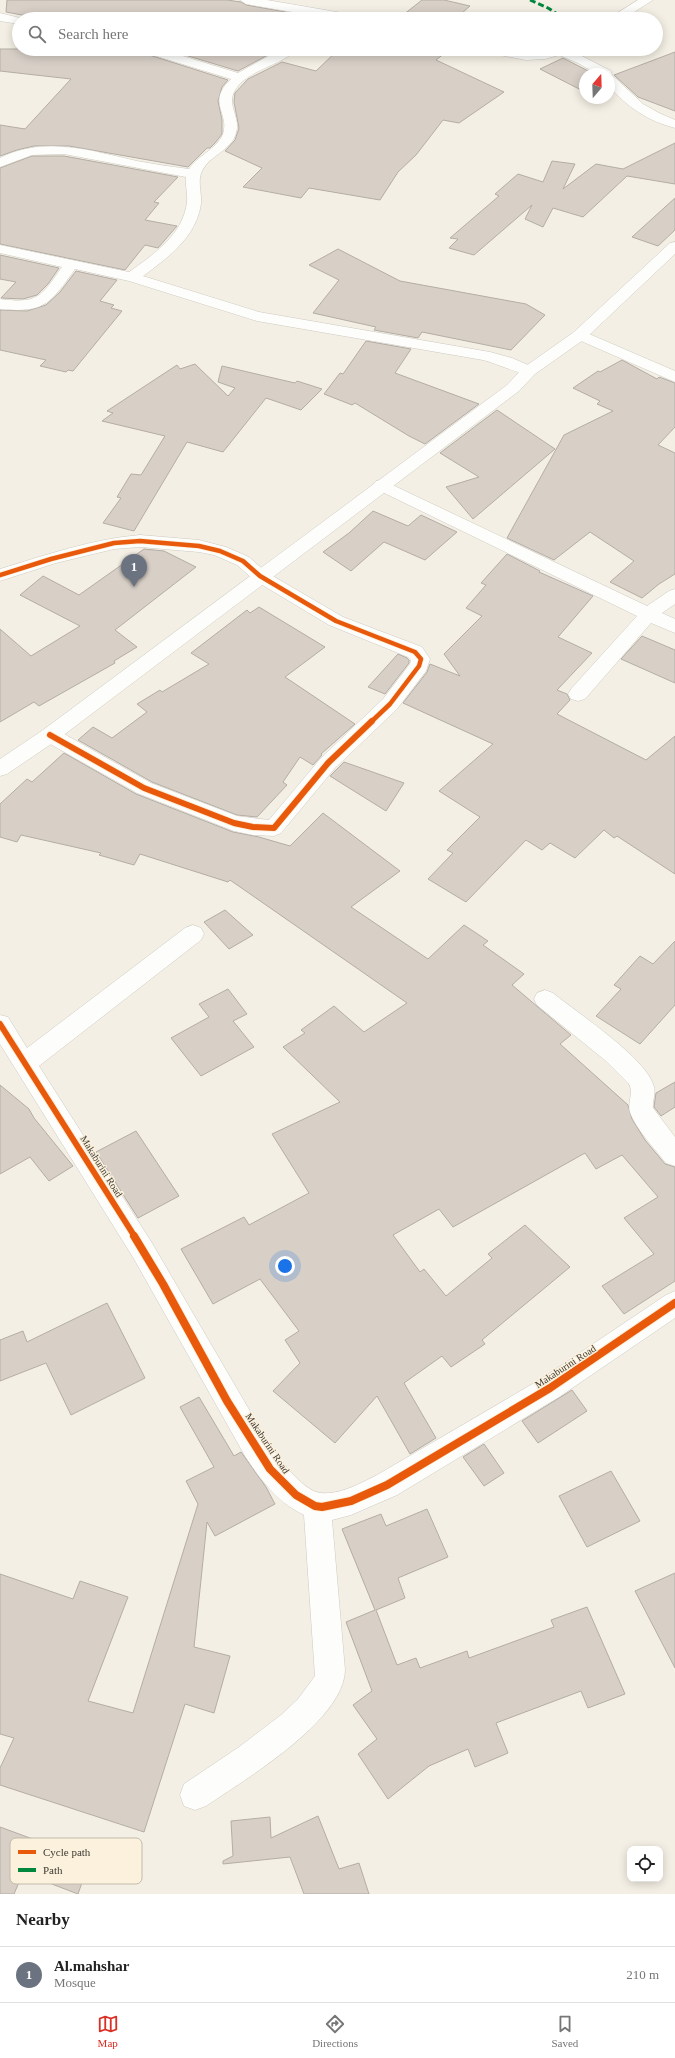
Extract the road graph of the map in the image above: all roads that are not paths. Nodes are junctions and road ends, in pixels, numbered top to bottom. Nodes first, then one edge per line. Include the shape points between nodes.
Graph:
1 (246, 0) edge
2 (647, 0) edge
3 (333, 2) dead end
4 (304, 12) edge
5 (327, 12) edge
6 (626, 12) edge
7 (0, 17) edge
8 (12, 19) edge
9 (169, 56) edge
10 (278, 56) edge
11 (534, 56) edge
12 (548, 56) edge
13 (573, 56) edge
14 (596, 68) edge
15 (240, 78) junction
16 (615, 84) edge
17 (675, 124) edge
18 (0, 163) edge
19 (193, 174) junction
20 (675, 246) edge
21 (0, 249) edge
22 (71, 264) junction
23 (132, 277) junction
24 (0, 304) edge
25 (580, 335) junction
26 (529, 371) junction
27 (675, 377) edge
28 (382, 485) junction
29 (0, 575) edge
30 (260, 576) junction
31 (675, 595) edge
32 (649, 614) junction
33 (675, 627) edge
34 (578, 694) dead end
35 (50, 735) junction
36 (0, 769) edge
37 (193, 934) dead end
38 (545, 999) dead end
39 (0, 1024) edge
40 (24, 1064) junction
41 (675, 1156) edge
42 (675, 1303) edge
43 (317, 1507) junction
44 (195, 1796) dead end

1 - 4 street
2 - 6 street
3 - 5 street
7 - 8 street
9 - 15 street
10 - 15 street
11 - 12 street
13 - 14 street
15 - 19 street via 227,93 224,106 232,125 230,134
16 - 17 street via 639,110
18 - 19 street via 30,150 59,149
19 - 23 street via 192,218 183,234 159,257
20 - 25 street
21 - 22 street
22 - 23 street
22 - 24 street via 47,295 37,303
23 - 26 street via 257,316 484,356
25 - 26 street
25 - 27 street
26 - 28 street via 513,388
28 - 30 street
28 - 32 street
29 - 30 street via 83,550 114,543 140,541 199,546 220,551 243,561
30 - 35 street
30 - 35 street via 336,621 415,652 422,659 390,704 328,763 274,828 253,827 234,822 144,788
31 - 32 street
32 - 33 street
32 - 34 street
35 - 36 street
37 - 40 street
38 - 41 street via 621,1061 640,1080 643,1090 639,1106
39 - 40 street, Makaburini Road
40 - 43 street, Makaburini Road via 162,1283 236,1414 271,1470 299,1498
42 - 43 street, Makaburini Road via 550,1388 387,1485 334,1506
43 - 44 street via 329,1655 330,1678 326,1689 319,1701 298,1722

